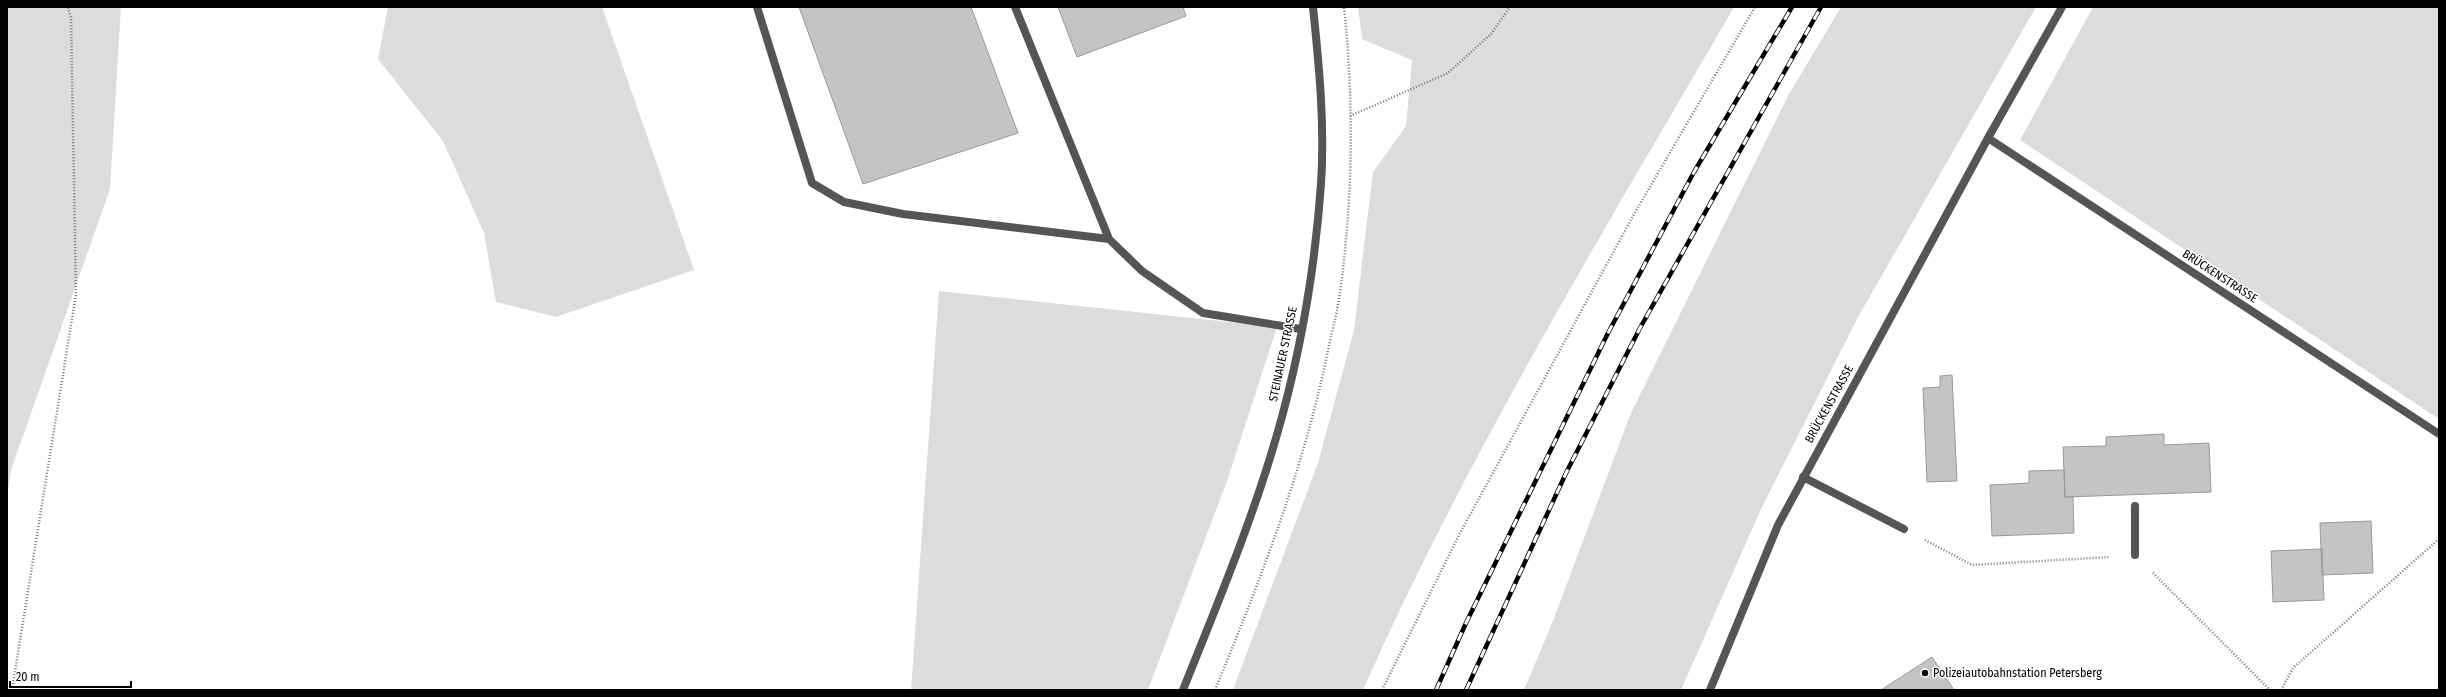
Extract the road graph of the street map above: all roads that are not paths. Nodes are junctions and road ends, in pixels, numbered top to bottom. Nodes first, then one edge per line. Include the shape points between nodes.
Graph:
1 (757, 7) edge
2 (1015, 7) edge
3 (1313, 7) edge
4 (2062, 7) edge
5 (1988, 138) junction
6 (1109, 238) junction
7 (1301, 329) junction
8 (2439, 434) edge
9 (1803, 477) junction
10 (2135, 506) dead end
11 (1904, 529) road end
12 (2135, 555) road end
13 (1183, 690) edge
14 (1710, 690) edge

1 - 6 street via 812,183 844,202 903,214
2 - 6 street
3 - 7 street, STEINAUER STRASSE via 1322,127 1321,183 1313,259
4 - 5 street, BRÜCKENSTRASSE
5 - 8 street, BRÜCKENSTRASSE
5 - 9 street, BRÜCKENSTRASSE
6 - 7 street via 1142,271 1204,313
7 - 13 street, STEINAUER STRASSE via 1274,445 1230,572
9 - 11 street
9 - 14 street, BRÜCKENSTRASSE via 1778,525
10 - 12 street

